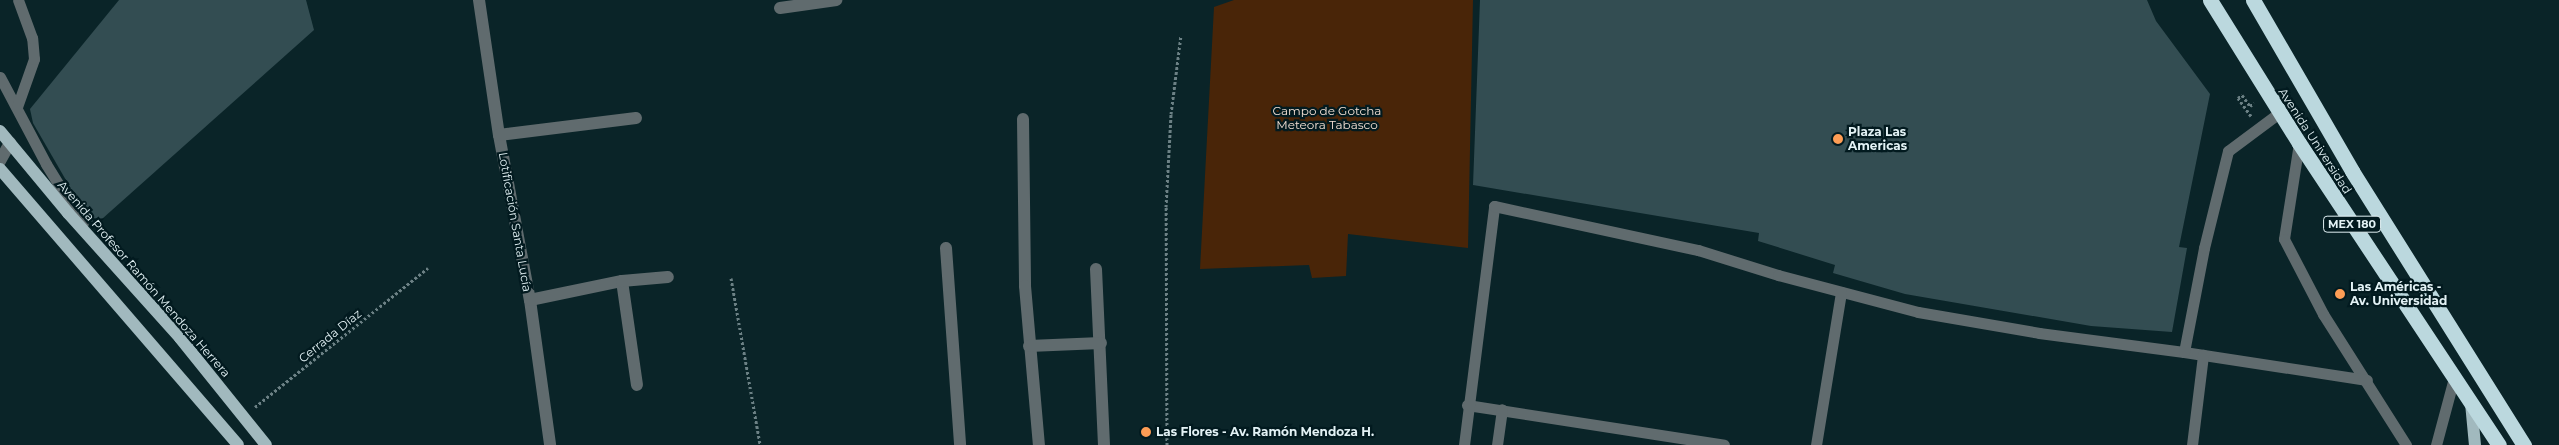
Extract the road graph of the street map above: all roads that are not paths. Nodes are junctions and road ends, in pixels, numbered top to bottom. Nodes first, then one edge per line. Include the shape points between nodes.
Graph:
1 (18, 0) edge
2 (479, 0) edge
3 (836, 0) edge
4 (2210, 0) edge
5 (2253, 0) edge
6 (780, 8) dead end
7 (0, 77) edge
8 (18, 107) junction
9 (2279, 113) junction
10 (636, 118) dead end
11 (1023, 118) dead end
12 (0, 131) edge
13 (499, 135) junction
14 (10, 143) junction
15 (2298, 143) junction
16 (0, 161) edge
17 (0, 169) edge
18 (96, 245) junction
19 (946, 248) dead end
20 (1096, 269) dead end
21 (668, 277) dead end
22 (622, 281) junction
23 (1841, 292) junction
24 (530, 300) junction
25 (1101, 343) junction
26 (1029, 346) junction
27 (2184, 352) junction
28 (2203, 355) junction
29 (2454, 378) junction
30 (2367, 380) junction
31 (637, 385) dead end
32 (2470, 403) junction
33 (1467, 405) junction
34 (1502, 409) junction
35 (238, 445) edge
36 (266, 445) edge
37 (550, 445) edge
38 (960, 445) edge
39 (1039, 445) edge
40 (1104, 445) edge
41 (1464, 445) edge
42 (1497, 445) edge
43 (1724, 445) edge
44 (1816, 445) edge
45 (2192, 445) edge
46 (2406, 445) edge
47 (2436, 445) edge
48 (2475, 445) edge
49 (2499, 445) edge
50 (2524, 445) edge

1 - 8 lane via 32,38 34,60
2 - 13 street, Lotificación Santa Lucía
3 - 6 street
4 - 9 highway, Avenida Universidad / MEX 180
5 - 50 highway, Avenida Universidad / MEX 180 via 2352,171
7 - 8 lane
8 - 18 lane via 46,164
9 - 15 highway, Avenida Universidad / MEX 180
9 - 27 lane via 2228,151 2204,248
10 - 13 street
11 - 26 street
12 - 14 main road, Avenida Profesor Ramón Mendoza Herrera
13 - 24 street, Lotificación Santa Lucía
14 - 16 street
14 - 18 main road, Avenida Profesor Ramón Mendoza Herrera
15 - 29 highway, Avenida Universidad / MEX 180
15 - 30 lane via 2284,239 2323,314
17 - 35 main road
18 - 36 main road, Avenida Profesor Ramón Mendoza Herrera via 180,338
19 - 38 street
20 - 25 street
21 - 22 street
22 - 24 street
22 - 31 street
23 - 27 lane via 1941,316
23 - 33 lane via 1698,250 1494,206
23 - 44 lane
24 - 37 street, Lotificación Santa Lucía
25 - 26 street
25 - 40 street
26 - 39 street
27 - 28 lane
28 - 30 lane
28 - 45 lane
29 - 32 highway, Avenida Universidad / MEX 180
29 - 47 lane
30 - 46 lane
32 - 48 main road
32 - 49 highway, Avenida Universidad / MEX 180
33 - 34 lane
33 - 41 lane
34 - 42 lane
34 - 43 lane

